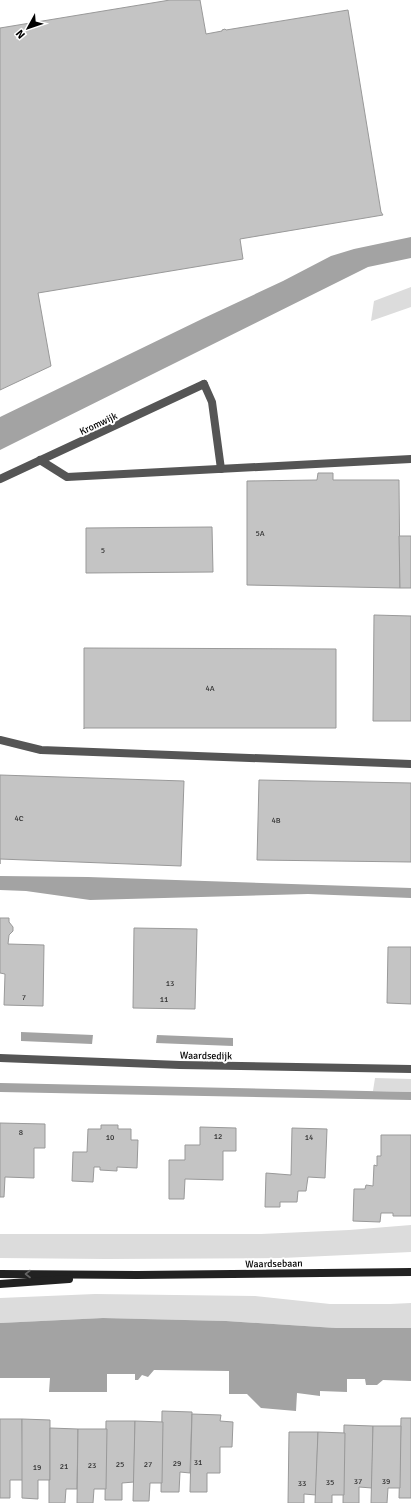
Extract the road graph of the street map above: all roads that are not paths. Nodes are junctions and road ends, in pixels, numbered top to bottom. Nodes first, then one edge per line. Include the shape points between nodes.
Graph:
1 (40, 460) junction
2 (411, 460) edge
3 (221, 469) junction
4 (0, 480) edge
5 (0, 740) edge
6 (411, 764) edge
7 (0, 1058) edge
8 (411, 1069) edge
9 (411, 1272) edge
10 (0, 1274) edge
11 (138, 1275) junction
12 (0, 1284) edge

1 - 3 street via 67,478
1 - 3 street, Kromwijk via 204,384 212,402
1 - 4 street, Kromwijk
2 - 3 street
5 - 6 street via 40,750
7 - 8 street, Waardsedijk
9 - 11 main road, Waardsebaan
11 -> 10 main road, Waardsebaan
11 - 12 main road, Waardsebaan

